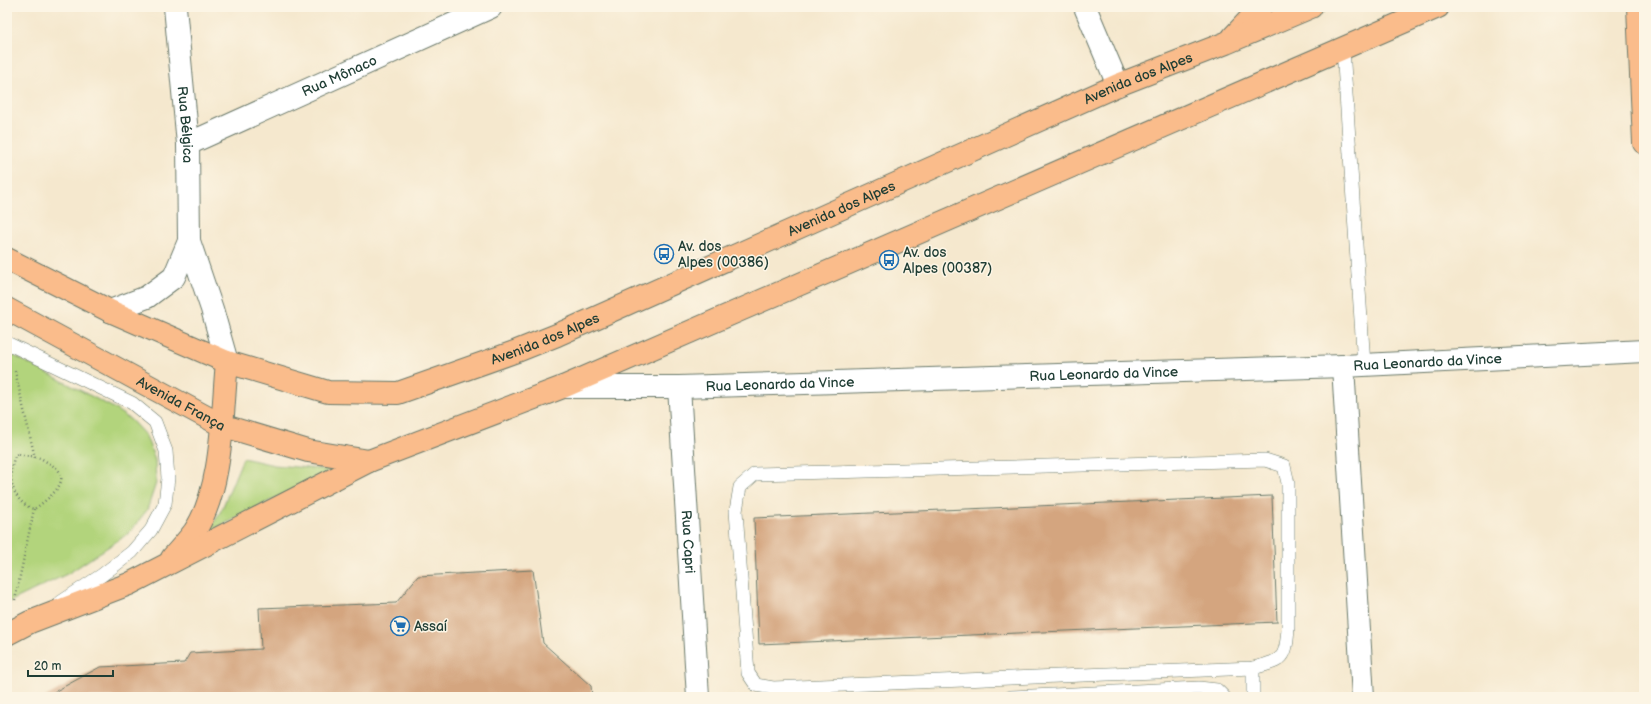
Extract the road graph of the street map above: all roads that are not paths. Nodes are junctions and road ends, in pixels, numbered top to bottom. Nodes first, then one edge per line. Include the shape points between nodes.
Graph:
1 (175, 7) edge
2 (1085, 7) edge
3 (1261, 7) edge
4 (1311, 7) edge
5 (1438, 7) edge
6 (1638, 7) edge
7 (484, 8) edge
8 (1226, 43) junction
9 (1344, 49) junction
10 (1118, 85) junction
11 (1644, 143) edge
12 (188, 144) junction
13 (189, 241) junction
14 (7, 259) edge
15 (7, 309) edge
16 (110, 311) junction
17 (8, 343) edge
18 (1644, 351) edge
19 (227, 362) junction
20 (1353, 366) junction
21 (563, 387) junction
22 (679, 387) junction
23 (221, 425) junction
24 (369, 461) junction
25 (166, 565) junction
26 (30, 622) junction
27 (7, 634) edge
28 (1253, 668) junction
29 (831, 692) edge
30 (698, 697) edge
31 (1011, 697) edge
32 (1224, 697) edge
33 (1253, 697) edge
34 (1363, 697) edge

1 - 12 street, Rua Bélgica
2 - 10 street
3 - 8 main road
4 - 8 main road, Avenida dos Alpes
5 - 9 main road
6 - 11 main road
7 - 12 street, Rua Mônaco
8 - 10 main road, Avenida dos Alpes
9 - 20 lane
9 - 21 main road
10 - 19 main road, Avenida dos Alpes via 557,335 398,393 328,392
12 - 13 street, Rua Bélgica
13 - 16 street, Rua Bélgica via 174,277 147,297
13 - 19 street, Rua Bélgica
14 - 16 main road
15 - 23 main road, Avenida França
16 - 19 main road
17 - 26 lane via 132,403 155,422 166,451 168,478 165,504 150,530 132,552
18 - 20 street, Rua Leonardo da Vince
19 - 23 main road
20 - 22 street, Rua Leonardo da Vince
20 - 34 street
21 - 22 street, Rua Leonardo da Vince
21 - 24 main road
22 - 30 street, Rua Capri
23 - 24 main road, Avenida França via 308,451
23 - 25 main road via 220,450 211,498 194,532
24 - 25 main road
25 - 26 main road via 129,584
26 - 27 main road
28 - 29 lane
28 - 29 lane via 1277,661 1287,649 1288,483 1284,466 1265,460 755,474 740,487 736,511 748,673 756,685
28 - 33 lane
31 - 32 lane via 1199,688 1217,690

